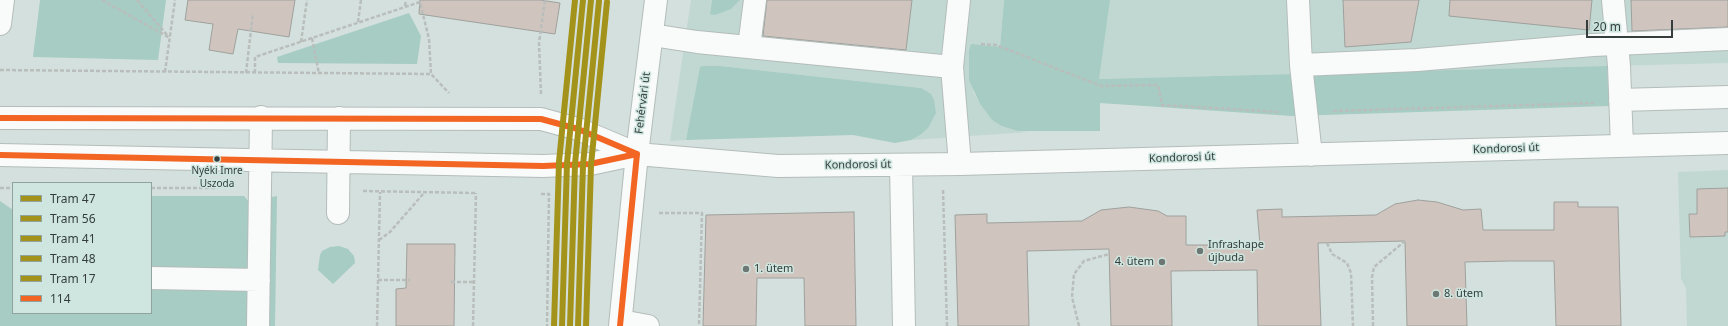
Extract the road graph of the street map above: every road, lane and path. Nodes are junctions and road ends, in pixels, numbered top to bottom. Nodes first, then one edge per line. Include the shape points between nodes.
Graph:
1 (3, 0) edge
2 (102, 0) edge
3 (137, 0) edge
4 (175, 0) edge
5 (307, 0) edge
6 (362, 0) edge
7 (406, 0) edge
8 (545, 0) edge
9 (656, 0) edge
10 (755, 0) edge
11 (959, 0) edge
12 (1298, 0) edge
13 (1613, 0) edge
14 (405, 6) junction
15 (253, 13) dead end
16 (358, 22) junction
17 (0, 24) edge
18 (652, 35) junction
19 (170, 38) junction
20 (312, 38) junction
21 (1728, 39) edge
22 (301, 42) junction
23 (1616, 45) junction
24 (749, 47) junction
25 (1301, 65) junction
26 (952, 67) junction
27 (0, 70) edge
28 (166, 72) junction
29 (246, 73) junction
30 (255, 73) junction
31 (319, 74) junction
32 (1728, 97) edge
33 (541, 98) dead end
34 (1620, 100) junction
35 (261, 117) junction
36 (0, 118) edge
37 (339, 118) junction
38 (1728, 143) edge
39 (1622, 146) junction
40 (637, 154) junction
41 (0, 155) edge
42 (1311, 155) junction
43 (260, 160) junction
44 (339, 163) junction
45 (902, 164) junction
46 (960, 164) junction
47 (0, 188) edge
48 (12, 188) edge
49 (152, 188) edge
50 (260, 188) junction
51 (943, 188) dead end
52 (338, 190) junction
53 (380, 192) junction
54 (424, 193) junction
55 (476, 193) junction
56 (483, 193) dead end
57 (534, 194) dead end
58 (659, 212) dead end
59 (338, 213) dead end
60 (379, 240) junction
61 (1405, 241) dead end
62 (1328, 242) dead end
63 (1109, 254) dead end
64 (152, 278) edge
65 (258, 280) junction
66 (378, 280) junction
67 (410, 280) dead end
68 (451, 282) dead end
69 (474, 282) junction
70 (620, 324) edge
71 (258, 326) edge
72 (377, 326) edge
73 (473, 326) edge
74 (547, 326) edge
75 (648, 326) edge
76 (699, 326) edge
77 (904, 326) edge
78 (947, 326) edge
79 (1079, 326) edge
80 (1353, 326) edge
81 (1373, 326) edge

1 - 17 street
2 - 19 path
3 - 19 path
4 - 19 path
5 - 22 path
6 - 16 path
7 - 14 path
8 - 33 path via 539,43
9 - 18 street, Fehérvári út
10 - 24 street
11 - 26 street
12 - 25 street
13 - 23 street
14 - 16 path
14 - 31 path via 420,2 429,39 430,74
15 - 29 path
16 - 20 path
18 - 24 street
18 - 40 street, Fehérvári út
19 - 28 path
20 - 22 path
20 - 31 path
21 - 23 street
22 - 30 path via 256,57
23 - 25 street via 1417,60
23 - 34 street
24 - 26 street
25 - 42 street
26 - 46 street
27 - 28 path
28 - 29 path
29 - 30 path
30 - 31 path
32 - 34 street
34 - 39 street
35 - 36 street, Kondorosi út
35 - 37 street, Kondorosi út
35 - 43 street
37 - 40 street, Kondorosi út via 541,119 578,129
37 - 44 street
38 - 39 street, Kondorosi út
39 - 42 street, Kondorosi út
40 - 44 street, Kondorosi út via 590,164 543,166
40 - 45 street, Kondorosi út via 778,166
40 - 70 street, Fehérvári út
41 - 43 street, Kondorosi út
42 - 46 street, Kondorosi út
43 - 44 street, Kondorosi út
43 - 50 street
44 - 52 street
45 - 46 street, Kondorosi út
45 - 77 street
47 - 48 path
49 - 50 path
50 - 65 street
51 - 78 path
52 - 53 path
52 - 59 street
53 - 54 path
53 - 60 path
54 - 55 path
54 - 60 path via 390,232
55 - 56 path
55 - 69 path
57 - 74 path via 548,194 550,222
58 - 76 path via 702,213
60 - 66 path
61 - 81 path via 1374,267
62 - 80 path via 1332,254 1347,263 1351,274
63 - 79 path via 1084,261 1074,274 1072,297
64 - 65 street
65 - 71 street
66 - 67 path
66 - 72 path
68 - 69 path
69 - 73 path
70 - 75 street

